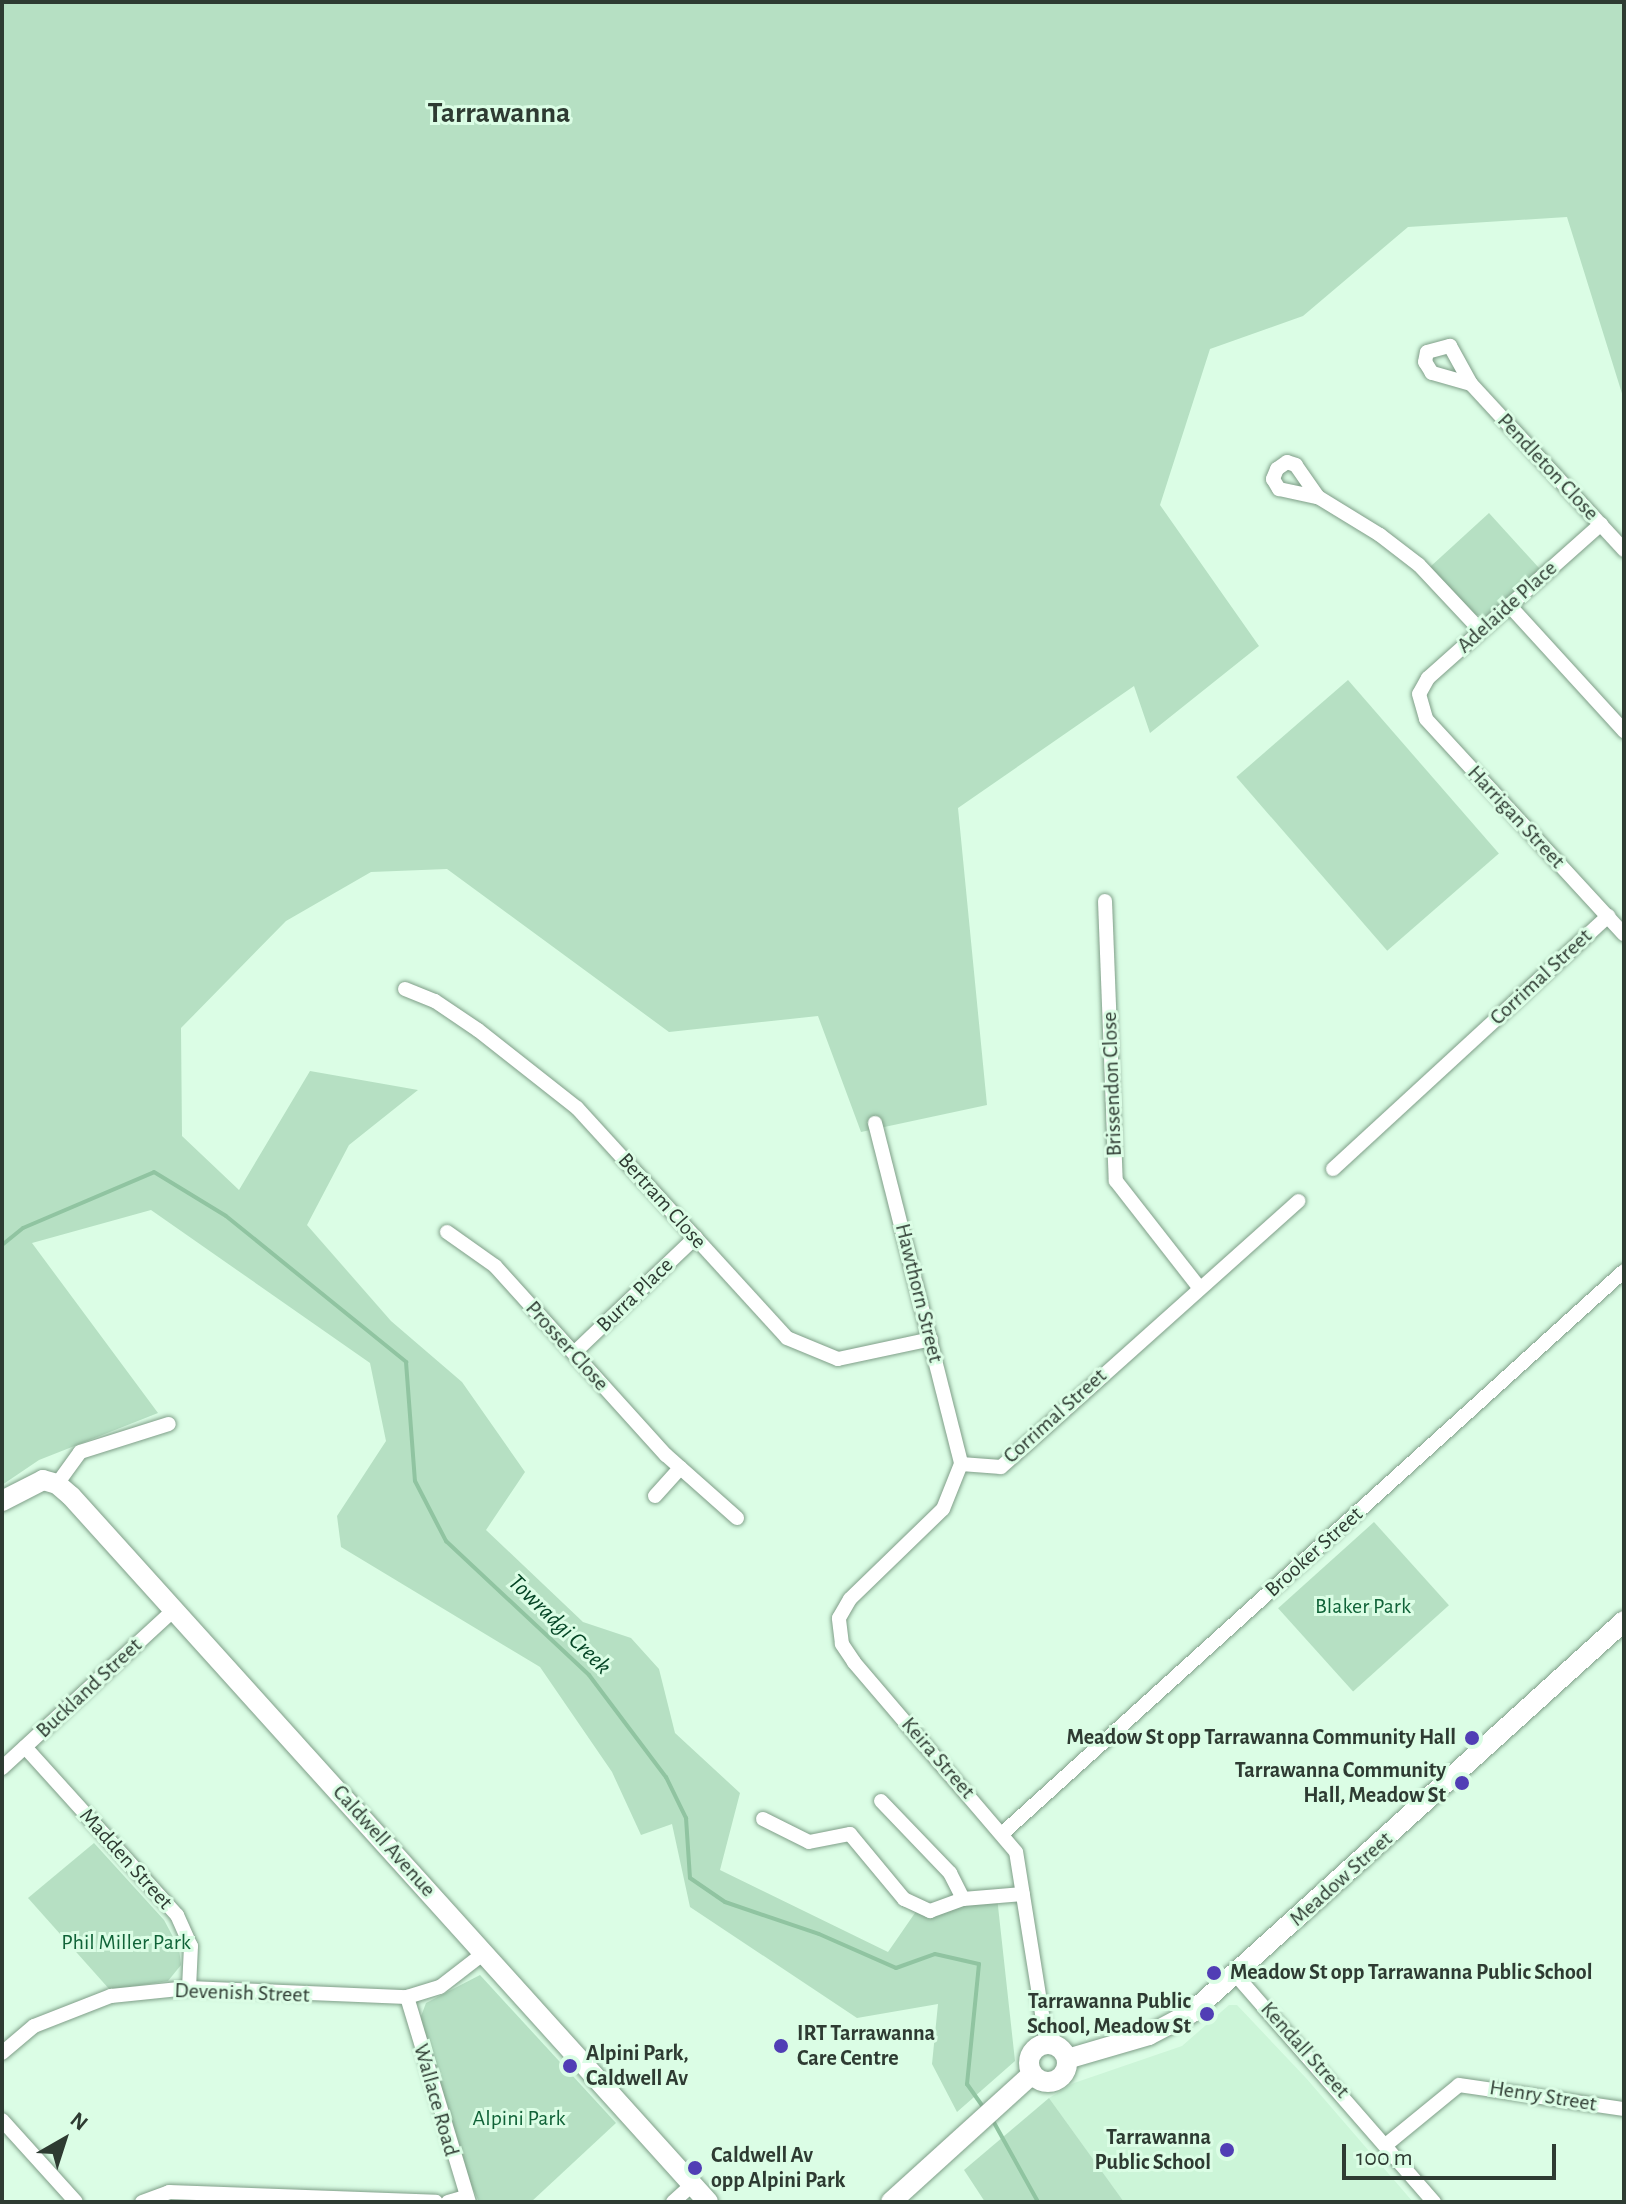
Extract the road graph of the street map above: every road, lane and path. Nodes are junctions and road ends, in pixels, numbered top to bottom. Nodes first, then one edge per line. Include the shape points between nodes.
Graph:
1 (1471, 384) dead end
2 (1318, 497) dead end
3 (1601, 524) junction
4 (1624, 550) edge
5 (1509, 605) junction
6 (1480, 630) junction
7 (1419, 694) joint
8 (1624, 731) edge
9 (1105, 901) dead end
10 (1608, 916) junction
11 (1624, 934) edge
12 (405, 989) dead end
13 (875, 1123) dead end
14 (1333, 1169) dead end
15 (1298, 1201) dead end
16 (447, 1232) dead end
17 (696, 1237) junction
18 (1624, 1271) edge
19 (1198, 1286) junction
20 (931, 1339) junction
21 (574, 1353) junction
22 (169, 1424) dead end
23 (961, 1464) junction
24 (680, 1468) junction
25 (57, 1484) junction
26 (655, 1496) dead end
27 (2, 1501) edge
28 (737, 1518) dead end
29 (175, 1609) junction
30 (1624, 1621) edge
31 (25, 1747) junction
32 (2, 1768) edge
33 (881, 1801) dead end
34 (763, 1819) dead end
35 (1004, 1832) junction
36 (1023, 1894) junction
37 (963, 1899) junction
38 (484, 1953) junction
39 (1235, 1974) junction
40 (189, 1988) junction
41 (407, 1997) junction
42 (1047, 2045) junction
43 (2, 2053) edge
44 (1067, 2059) junction
45 (1032, 2074) junction
46 (1624, 2109) edge
47 (2, 2120) edge
48 (1387, 2144) junction
49 (692, 2185) junction
50 (468, 2200) edge
51 (76, 2202) edge
52 (142, 2202) edge
53 (436, 2202) edge
54 (448, 2202) edge
55 (673, 2202) edge
56 (708, 2202) edge
57 (891, 2202) edge
58 (1434, 2202) edge

1 - 3 street, Pendleton Close
2 - 6 street via 1419,565
3 - 4 street, Pendleton Close
3 - 5 street, Adelaide Place
5 - 6 street, Adelaide Place
5 - 8 street
6 - 7 street, Adelaide Place via 1428,678
7 - 10 street, Harrigan Street via 1426,719
9 - 19 street, Brissendon Close via 1116,1181
10 - 11 street, Harrigan Street
10 - 14 street, Corrimal Street
12 - 17 street, Bertram Close via 435,1001 478,1030 577,1108
13 - 20 street, Hawthorn Street
15 - 19 street, Corrimal Street
16 - 21 street, Prosser Close via 495,1266
17 - 20 street, Bertram Close via 787,1338 838,1359
17 - 21 street, Burra Place
18 - 35 street, Brooker Street
19 - 23 street, Corrimal Street via 1001,1467
20 - 23 street, Hawthorn Street
21 - 24 street, Prosser Close
22 - 25 street via 80,1452
23 - 35 street, Keira Street via 943,1509 850,1599 837,1629 854,1662
24 - 26 street
24 - 28 street, Prosser Close
25 - 27 main road via 33,1482
25 - 29 main road, Caldwell Avenue
29 - 31 street, Buckland Street
29 - 38 main road, Caldwell Avenue
30 - 39 main road, Meadow Street
31 - 32 street, Buckland Street
31 - 40 street, Madden Street via 177,1915 191,1946
33 - 37 street via 950,1873
34 - 37 street via 809,1842 850,1834 904,1899 930,1911
35 - 36 street, Keira Street via 1016,1852
36 - 37 street
36 - 42 street, Keira Street
38 - 41 street, Devenish Street via 440,1987
38 - 49 main road, Caldwell Avenue
39 - 44 main road, Meadow Street via 1168,2028
39 - 48 street, Kendall Street
40 - 41 street, Devenish Street
40 - 43 street, Devenish Street via 111,1996 34,2026
41 - 50 street, Wallace Road
42 - 44 main road via 1061,2049
42 - 45 main road via 1031,2056
44 - 45 main road via 1065,2072 1055,2081
45 - 57 main road
46 - 48 street, Henry Street via 1459,2085
47 - 51 street
48 - 58 street, Kendall Street
49 - 55 street
49 - 56 main road, Caldwell Avenue
50 - 54 street
52 - 53 street via 169,2192

